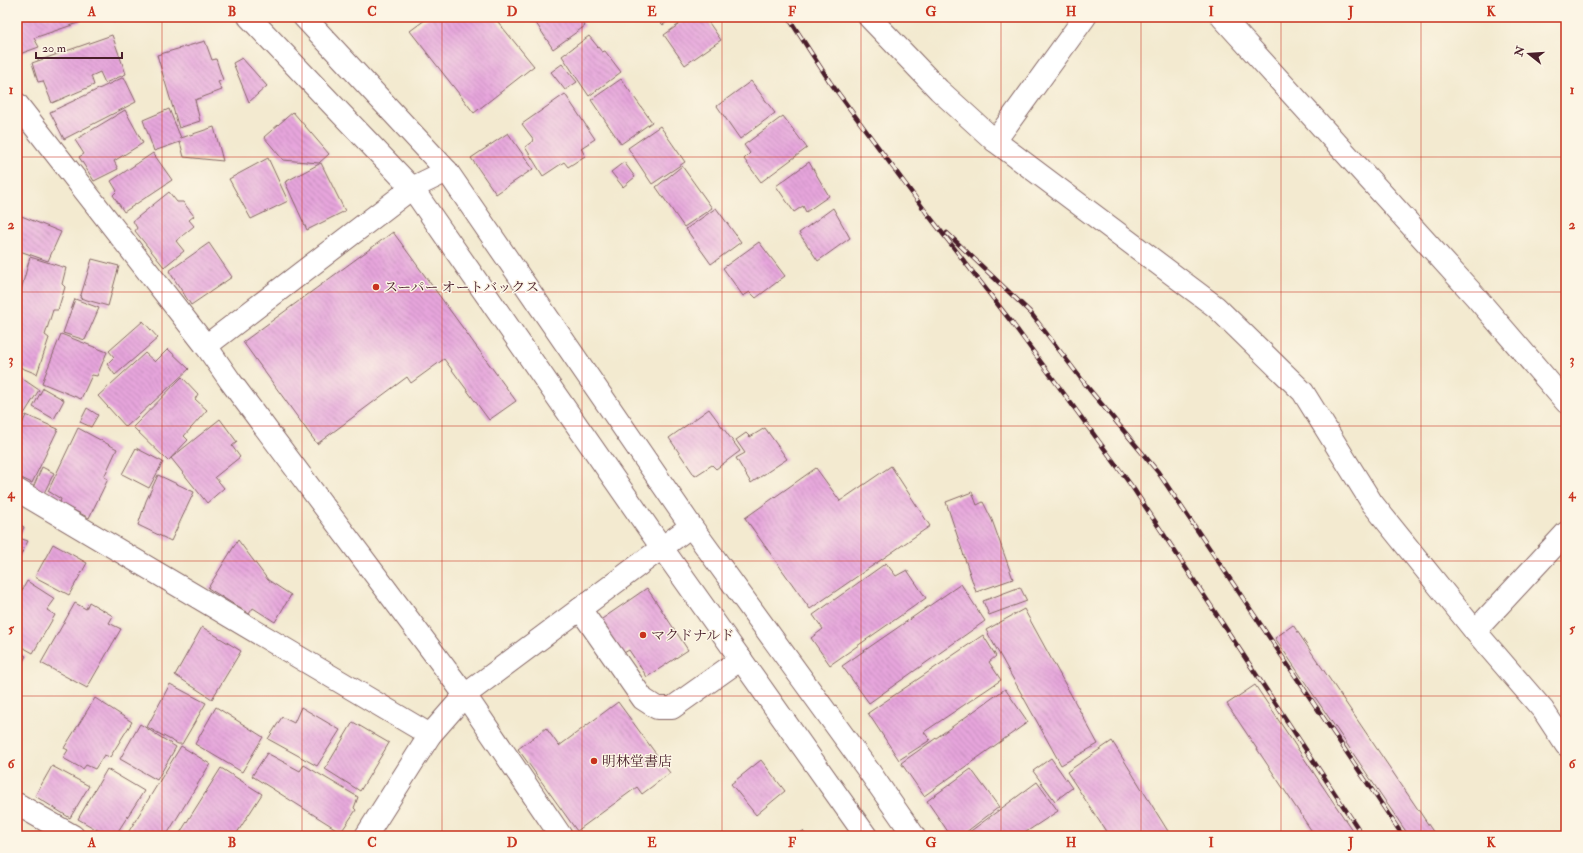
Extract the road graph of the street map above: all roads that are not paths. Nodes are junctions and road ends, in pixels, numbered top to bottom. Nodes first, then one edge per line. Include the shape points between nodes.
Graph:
1 (249, 17) edge
2 (304, 17) edge
3 (869, 17) edge
4 (1085, 17) edge
5 (1222, 17) edge
6 (17, 104) edge
7 (995, 141) junction
8 (447, 171) junction
9 (412, 188) junction
10 (206, 346) junction
11 (1566, 402) edge
12 (17, 490) edge
13 (691, 526) junction
14 (1566, 533) edge
15 (662, 548) junction
16 (580, 609) junction
17 (1475, 631) junction
18 (741, 659) junction
19 (465, 695) junction
20 (430, 736) junction
21 (1566, 745) edge
22 (17, 804) edge
23 (74, 836) edge
24 (366, 836) edge
25 (561, 836) edge
26 (866, 836) edge
27 (914, 836) edge

1 - 9 street
2 - 8 street
3 - 7 street via 939,90
4 - 7 street
5 - 11 street via 1475,296
6 - 10 street
7 - 17 street via 1216,307 1303,392 1372,503
8 - 9 street
8 - 13 street
9 - 10 street
9 - 15 street
10 - 19 street
12 - 20 street
13 - 15 street
13 - 27 street
14 - 17 street
15 - 16 street
15 - 18 street
16 - 18 street via 643,699 657,708 672,708
16 - 19 street
17 - 21 street via 1543,710
18 - 26 street
19 - 20 street
19 - 25 street
20 - 24 street
22 - 23 street

